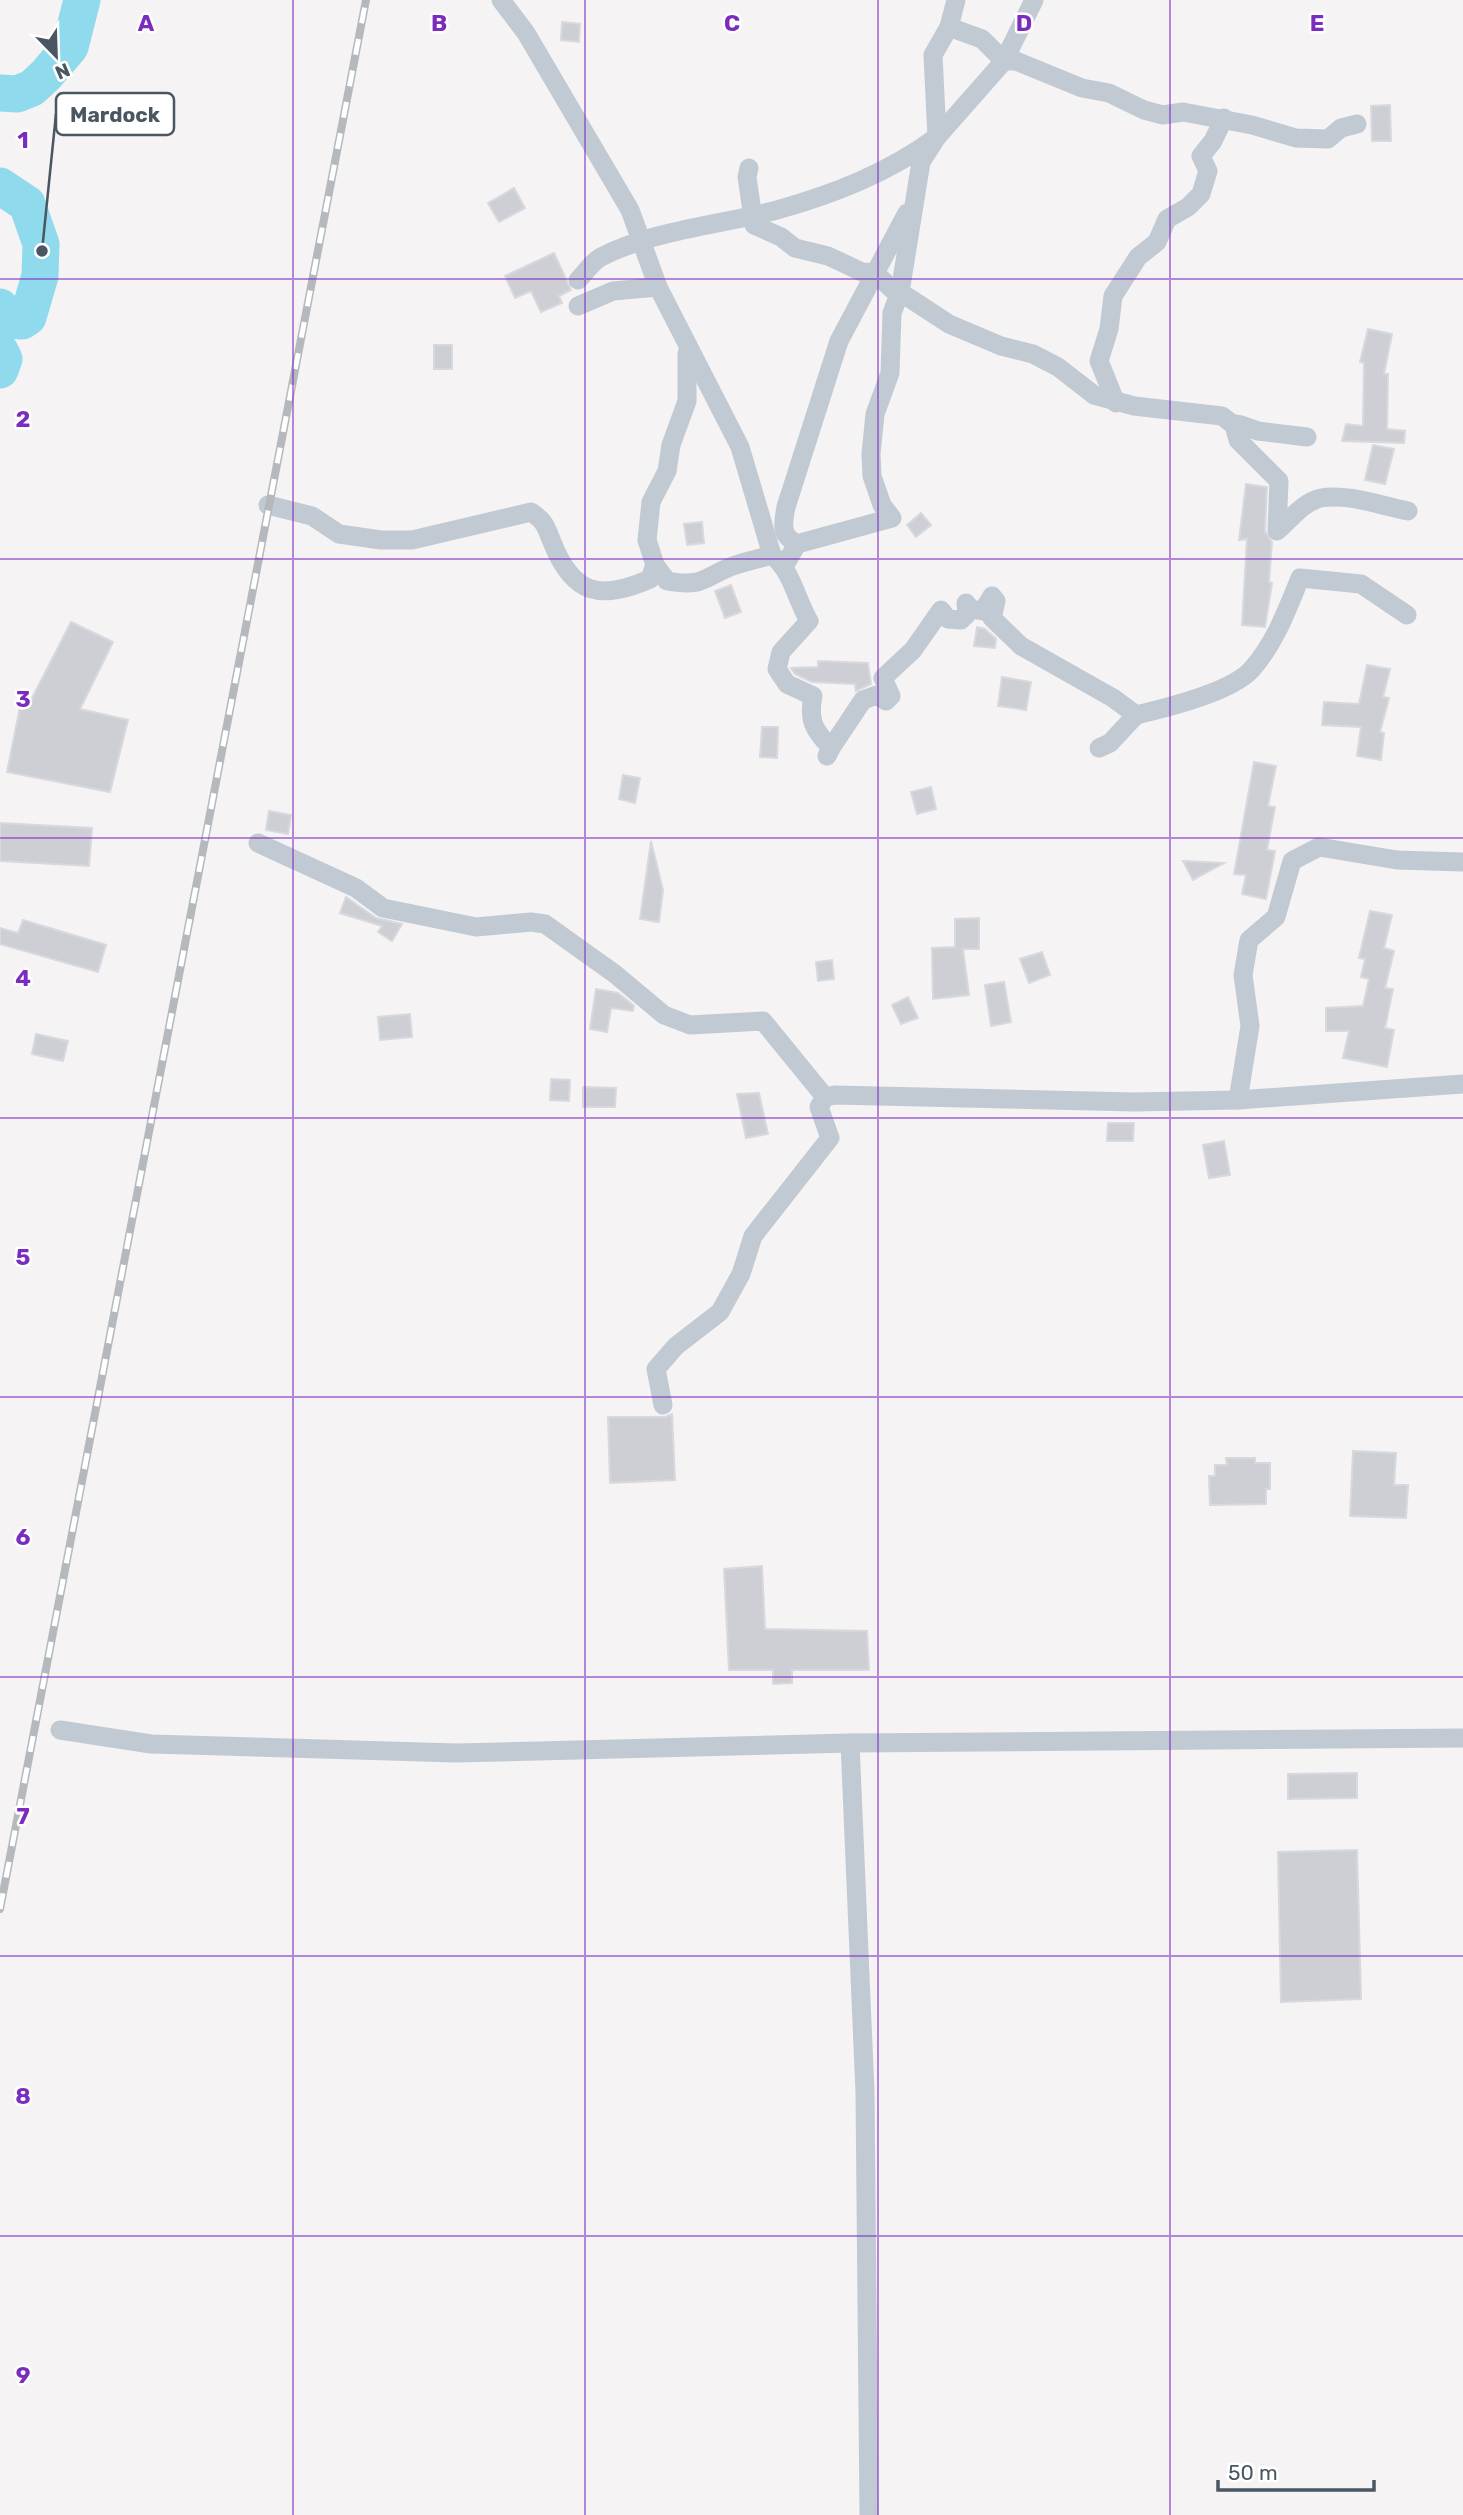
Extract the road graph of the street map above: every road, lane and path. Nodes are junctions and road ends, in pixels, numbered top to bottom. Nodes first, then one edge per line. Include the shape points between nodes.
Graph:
1 (501, 0) edge
2 (956, 0) edge
3 (1034, 0) edge
4 (949, 27) junction
5 (1004, 61) junction
6 (1224, 118) junction
7 (1357, 124) dead end
8 (937, 137) junction
9 (749, 168) dead end
10 (913, 203) junction
11 (751, 216) junction
12 (644, 242) junction
13 (876, 273) junction
14 (578, 280) dead end
15 (658, 287) junction
16 (901, 292) junction
17 (578, 306) dead end
18 (687, 348) junction
19 (1116, 403) junction
20 (1241, 425) junction
21 (1307, 437) dead end
22 (268, 506) dead end
23 (1408, 511) dead end
24 (797, 544) junction
25 (778, 560) junction
26 (654, 565) junction
27 (1407, 615) dead end
28 (1136, 715) junction
29 (1100, 748) dead end
30 (258, 843) dead end
31 (1463, 862) edge
32 (1463, 1084) edge
33 (825, 1097) junction
34 (1238, 1100) junction
35 (663, 1405) dead end
36 (60, 1730) dead end
37 (1463, 1738) edge
38 (850, 1743) junction
39 (870, 2515) edge

1 - 12 street via 526,33 601,159
2 - 4 street
3 - 5 street
4 - 5 street via 982,39
4 - 8 street via 933,55
5 - 6 street via 1016,61 1163,115 1183,112
5 - 8 street
6 - 7 street via 1296,138 1328,139 1341,128
6 - 19 street via 1201,156 1208,171 1200,194 1167,219 1157,242 1138,257 1114,296 1099,361
8 - 10 street via 921,162
8 - 11 street via 905,160 857,184
9 - 11 street
10 - 13 street
10 - 16 street
11 - 12 street
11 - 13 street via 754,225 795,248
12 - 14 street via 598,258
12 - 15 street
13 - 16 street
13 - 24 street via 839,341 786,507 782,530
15 - 17 street via 613,291
15 - 18 street
16 - 19 street via 949,324 1033,354 1094,395
16 - 24 street via 892,313 890,373 875,414 871,454 872,476 892,518
18 - 25 street via 740,447
18 - 26 street via 687,401 667,471 651,502 647,540
19 - 20 street via 1222,416
20 - 21 street
20 - 23 street via 1236,429 1238,440 1279,481 1277,531 1303,507 1321,498
22 - 26 street via 312,516 339,534 381,540 412,540 531,512 545,521 567,574 583,588 610,592 632,587 650,579
24 - 25 street
25 - 26 street via 727,568 707,581 683,584 667,581
25 - 28 street via 809,621 781,652 777,669 787,684 813,696 809,717 829,752 863,700 877,695 886,701 891,696 883,678 913,650 941,610 948,619 961,620 967,614 966,603 983,611 992,596 996,601 992,618 1021,646
27 - 28 street via 1361,584 1300,578 1277,634 1250,672 1200,698
28 - 29 street
30 - 33 street via 356,888 383,908 476,928 545,923 664,1015 690,1025 763,1021
31 - 34 street via 1397,860 1319,847 1292,862 1276,917 1249,940 1242,975 1250,1026
32 - 34 street
33 - 34 street
33 - 35 street via 819,1107 830,1138 753,1236 741,1274 720,1312 676,1346 656,1369
36 - 38 street via 151,1744 456,1753
37 - 38 street
38 - 39 street via 865,2092

